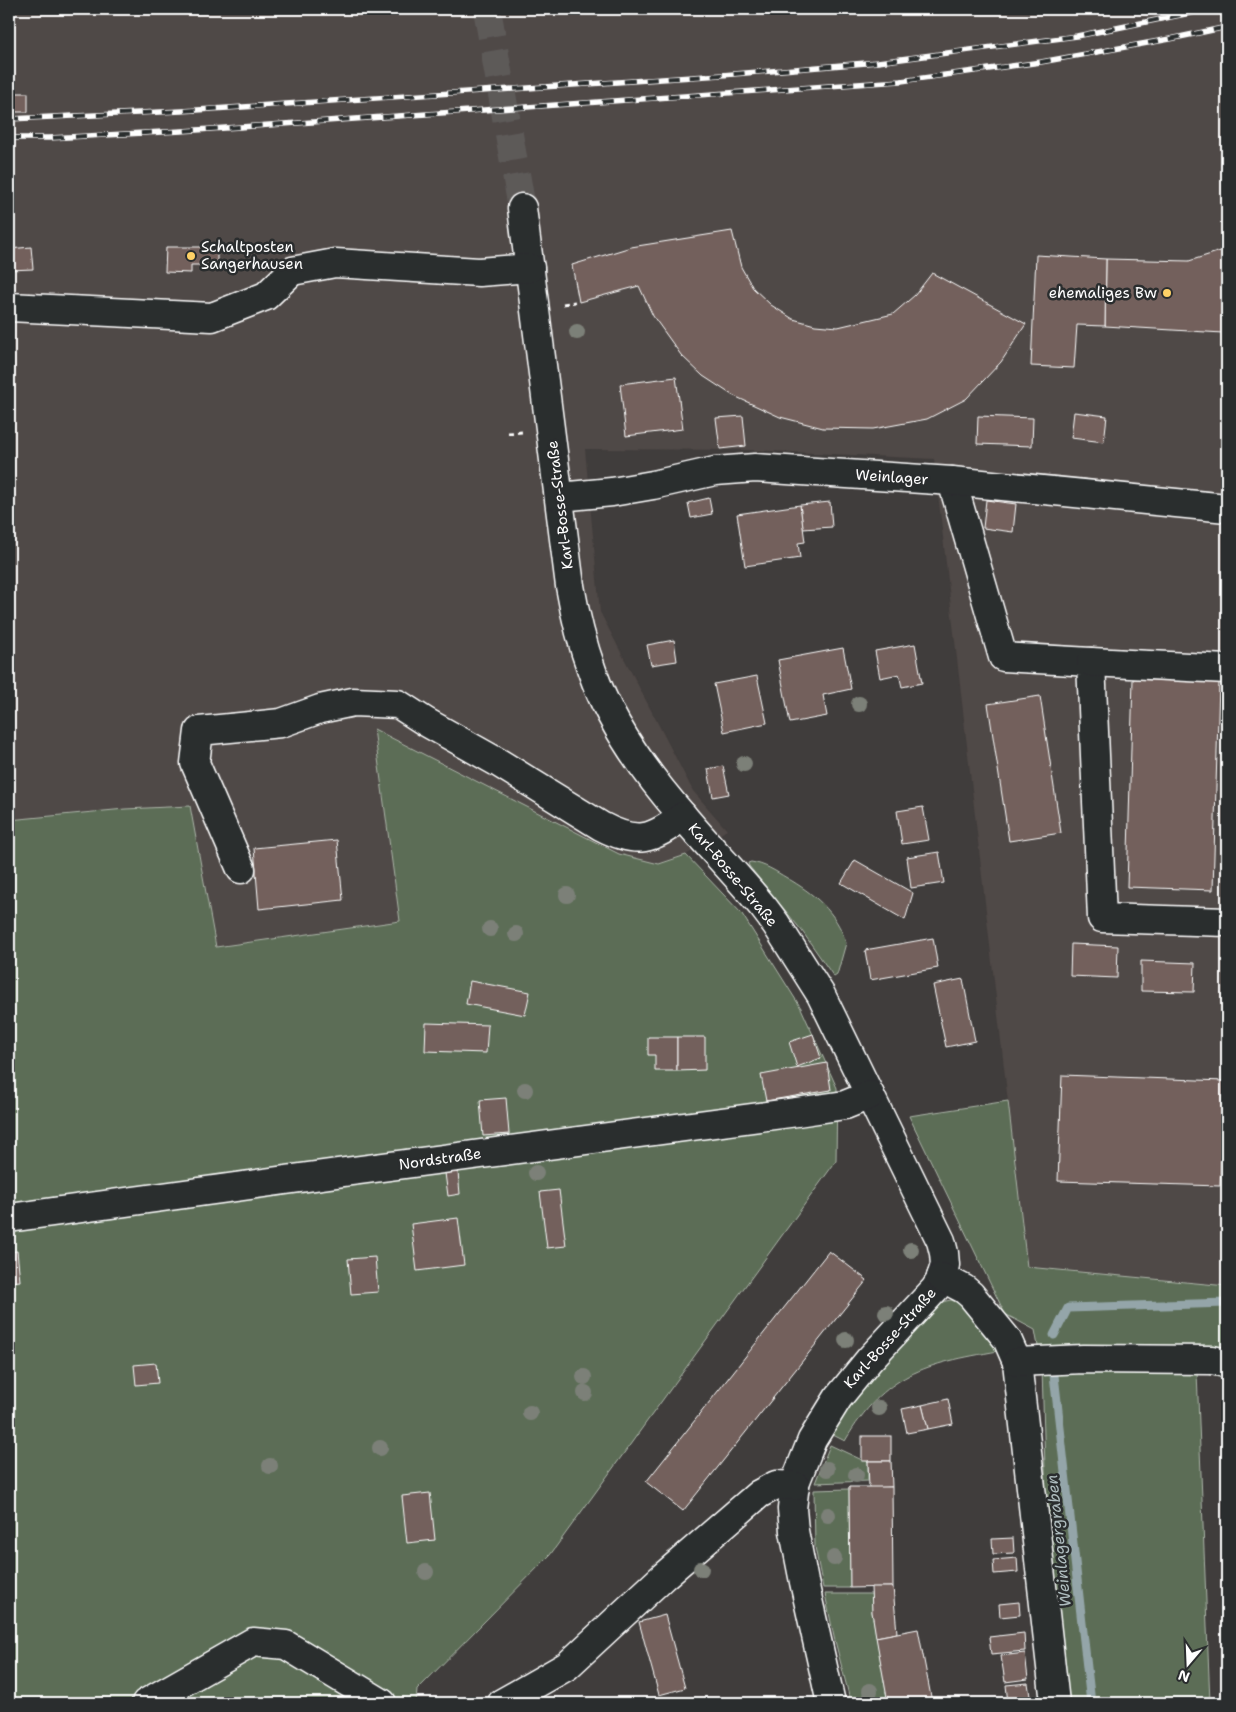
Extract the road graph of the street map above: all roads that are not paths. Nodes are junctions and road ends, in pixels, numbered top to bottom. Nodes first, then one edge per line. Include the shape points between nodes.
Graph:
1 (522, 208) tunnel mouth
2 (530, 268) junction
3 (9, 307) edge
4 (952, 481) junction
5 (559, 497) junction
6 (1227, 508) edge
7 (1092, 662) junction
8 (1227, 669) edge
9 (683, 816) junction
10 (241, 870) dead end
11 (1227, 922) edge
12 (870, 1095) junction
13 (9, 1218) edge
14 (941, 1277) junction
15 (1017, 1362) junction
16 (1227, 1363) edge
17 (795, 1486) junction
18 (146, 1703) edge
19 (382, 1703) edge
20 (502, 1703) edge
21 (831, 1703) edge
22 (1055, 1703) edge

1 - 2 street, Karl-Bosse-Straße
2 - 3 street via 479,272 335,263 292,271 266,296 212,317
2 - 5 street, Karl-Bosse-Straße
4 - 5 street, Weinlager via 741,468 612,492
4 - 6 street, Weinlager
4 - 7 street via 1003,657
5 - 9 street, Karl-Bosse-Straße via 574,613 592,672 626,739
7 - 8 street
7 - 11 street via 1102,918
9 - 10 street via 650,836 613,832 398,704 353,702 320,709 281,723 199,731 195,763
9 - 12 street, Karl-Bosse-Straße via 776,924 821,995
12 - 13 street, Nordstraße via 846,1105 805,1111
12 - 14 street, Karl-Bosse-Straße via 943,1244 945,1265
14 - 15 street via 971,1294 1007,1339
14 - 17 street, Karl-Bosse-Straße via 932,1294 868,1360 838,1398 812,1440
15 - 16 street via 1082,1359 1212,1360
15 - 22 street
17 - 20 street via 776,1485 759,1494 567,1666
17 - 21 street, Karl-Bosse-Straße via 792,1510 797,1547
18 - 19 street via 252,1642 286,1645

